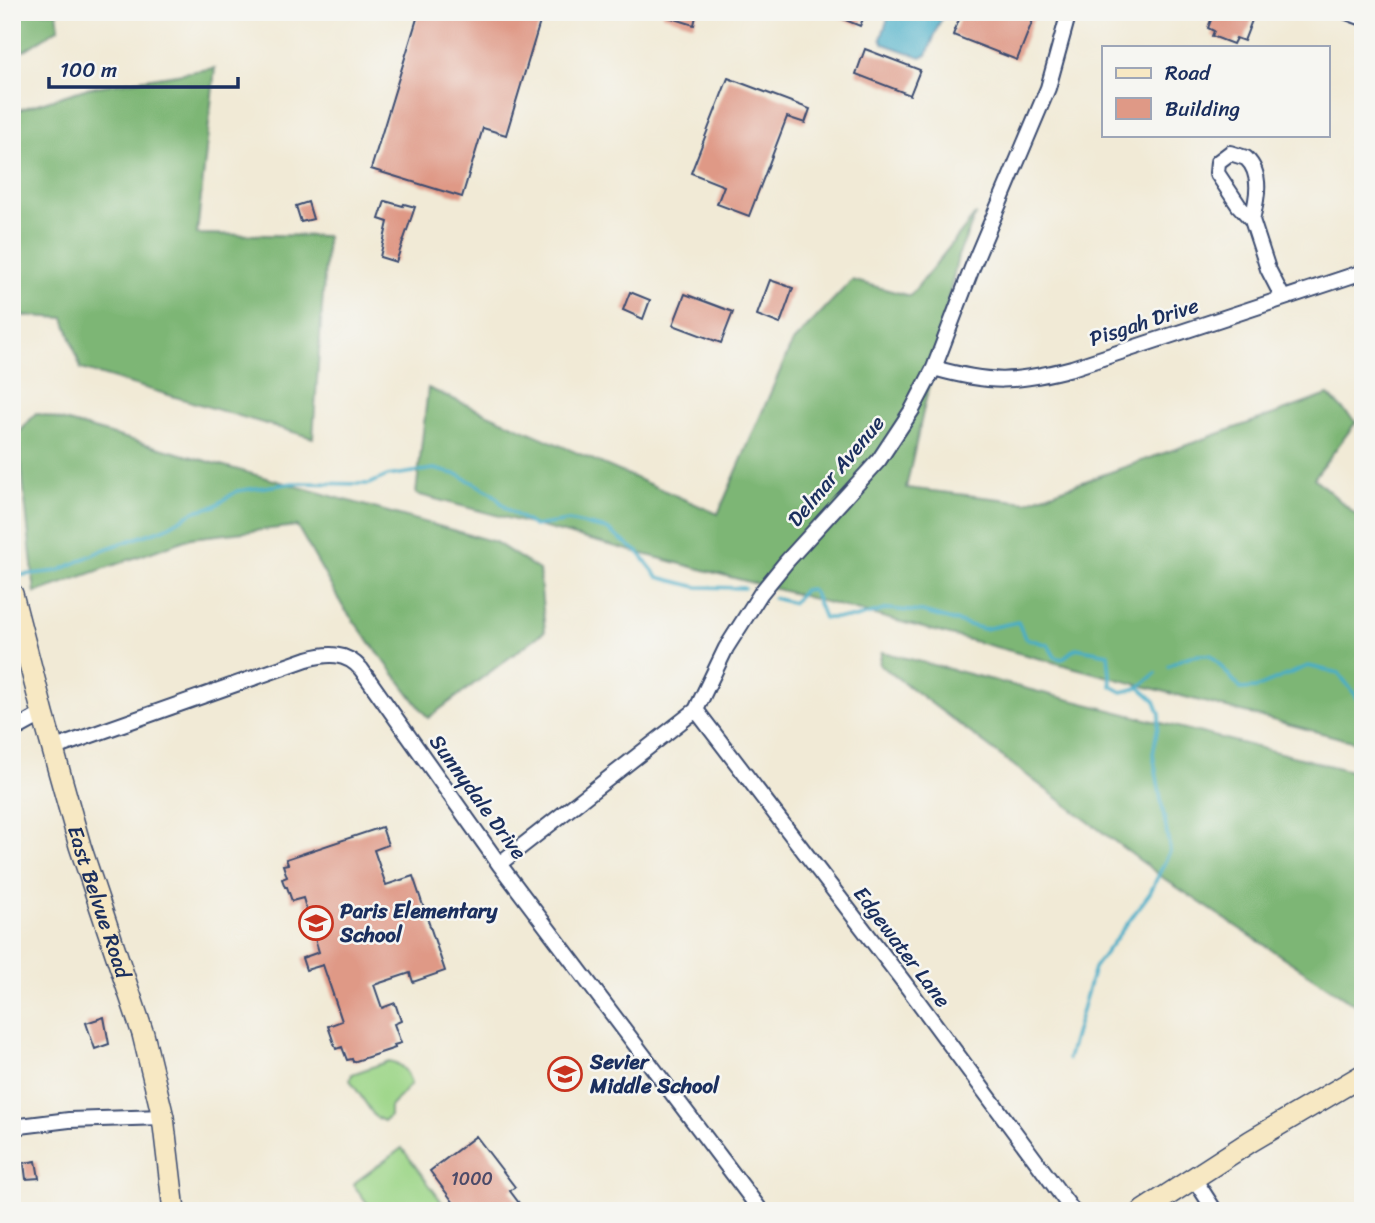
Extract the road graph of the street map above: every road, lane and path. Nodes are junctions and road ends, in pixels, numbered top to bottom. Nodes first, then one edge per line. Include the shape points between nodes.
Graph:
1 (1069, 12) edge
2 (1347, 12) edge
3 (1363, 18) edge
4 (1252, 220) dead end
5 (1363, 272) edge
6 (1283, 298) junction
7 (934, 368) junction
8 (12, 594) edge
9 (696, 710) junction
10 (43, 714) junction
11 (12, 731) edge
12 (52, 749) junction
13 (499, 864) junction
14 (1363, 1075) edge
15 (163, 1116) junction
16 (12, 1127) edge
17 (1193, 1177) junction
18 (174, 1211) edge
19 (761, 1211) edge
20 (1073, 1211) edge
21 (1143, 1211) edge
22 (1215, 1211) edge

1 - 7 street, Delmar Avenue via 1048,89
2 - 3 street
4 - 6 street
5 - 6 street, Pisgah Drive
6 - 7 street, Pisgah Drive via 1034,378 988,381
7 - 9 street, Delmar Avenue via 879,460 761,593 726,648
8 - 10 street, East Belvue Road
9 - 13 street, Delmar Avenue
9 - 20 street, Edgewater Lane
10 - 11 street
10 - 12 street, East Belvue Road
12 - 13 street, Sunnydale Drive via 307,659 345,656 361,670
12 - 15 street, East Belvue Road via 143,1034
13 - 19 street, Sunnydale Drive
14 - 17 street
15 - 16 street
15 - 18 street, East Belvue Road
17 - 21 street
17 - 22 street

